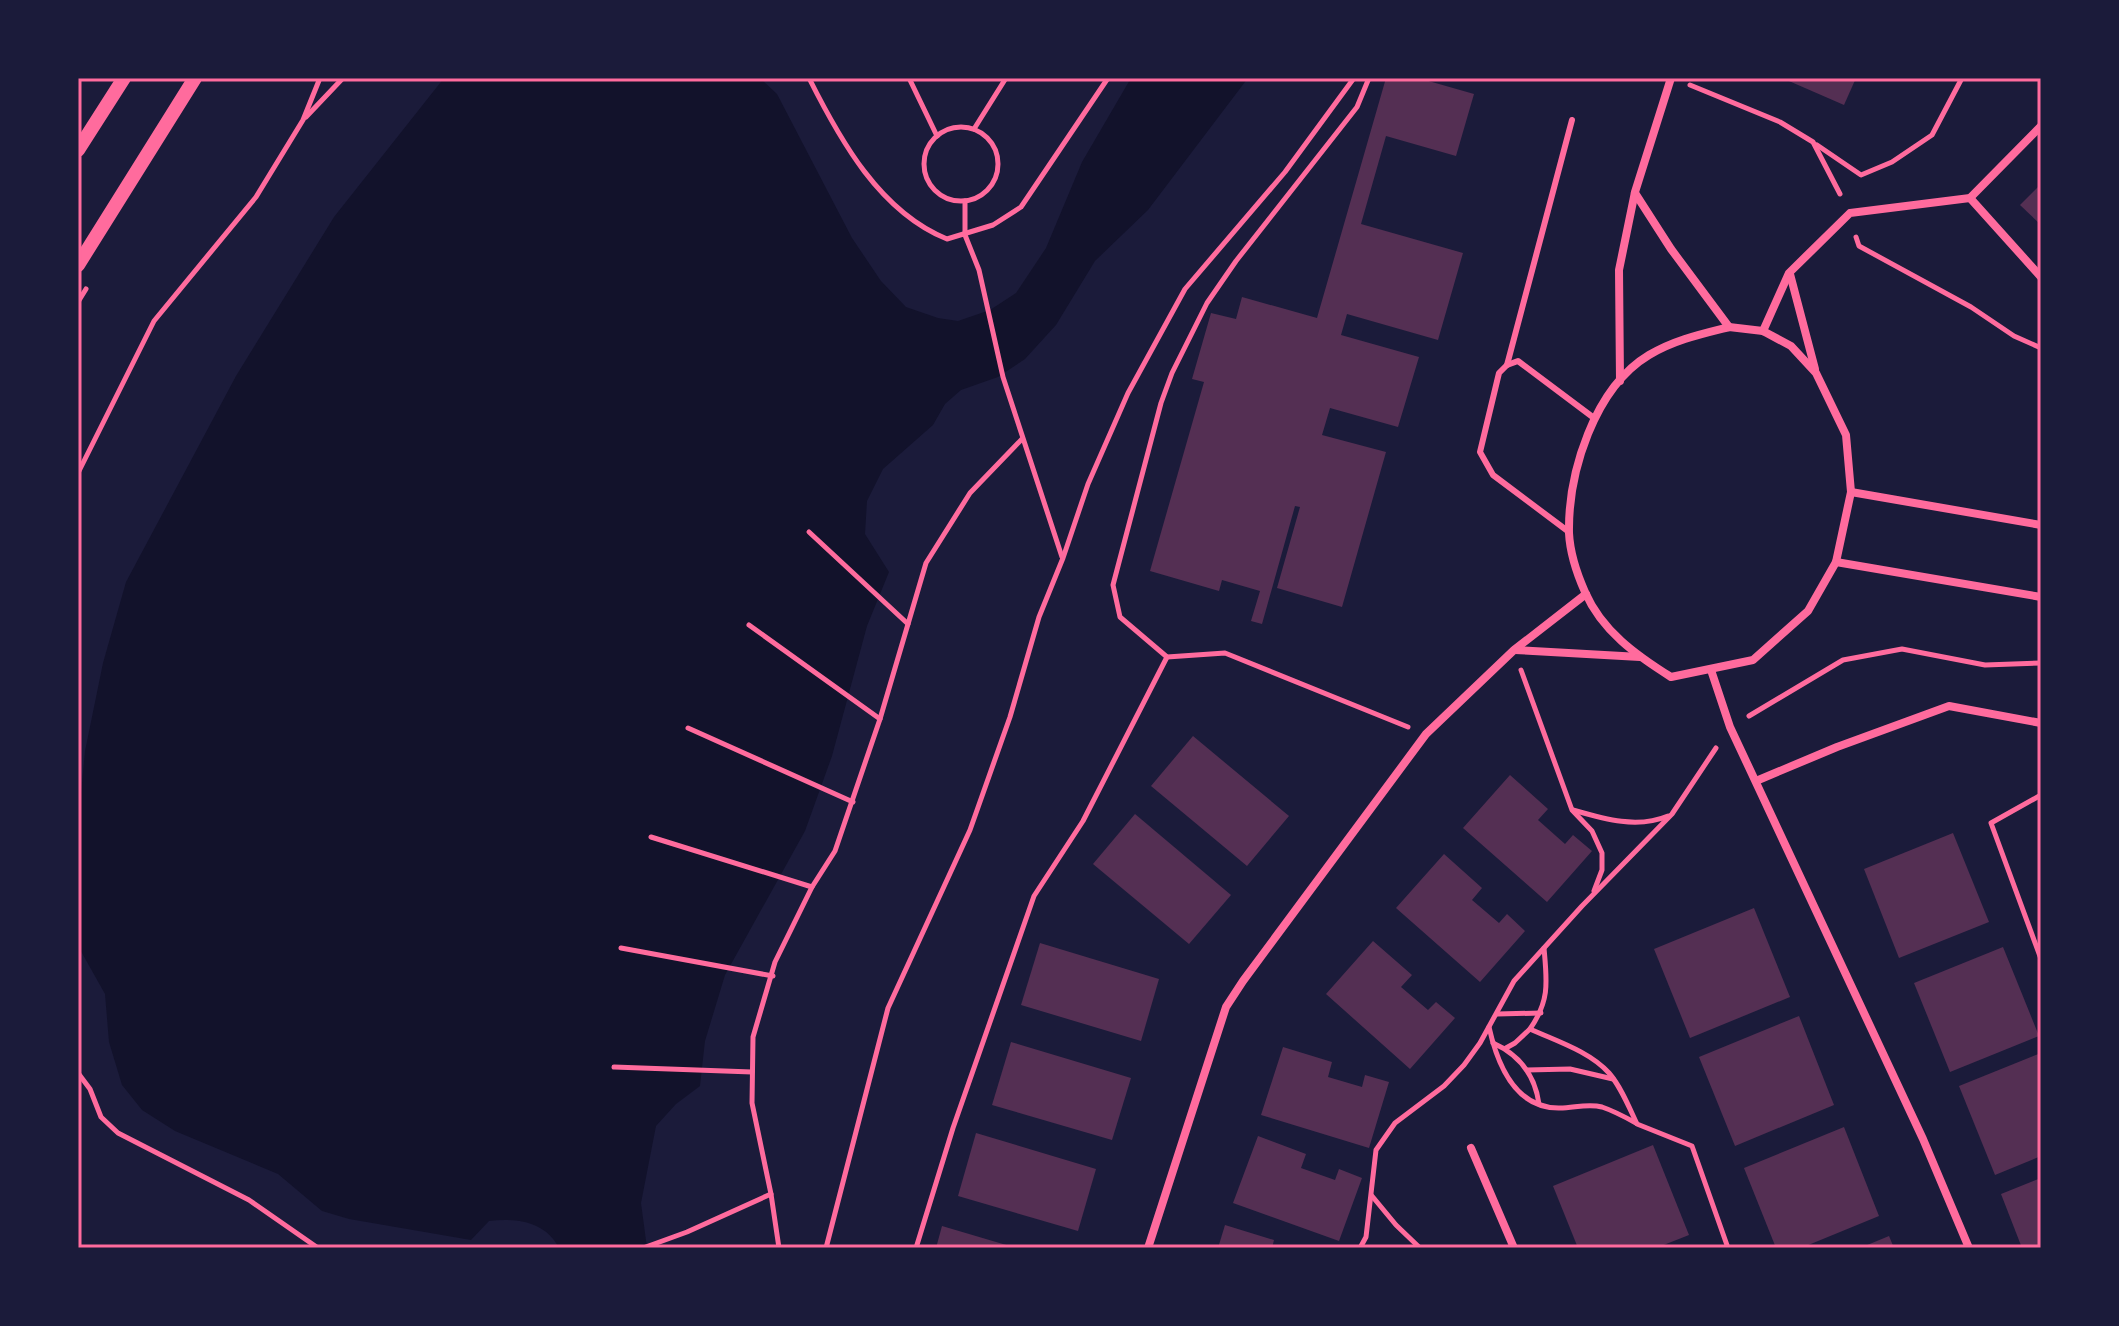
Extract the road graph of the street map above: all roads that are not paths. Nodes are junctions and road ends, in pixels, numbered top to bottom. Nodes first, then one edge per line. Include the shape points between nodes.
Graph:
1 (124, 78) edge
2 (195, 78) edge
3 (1671, 78) edge
4 (1572, 120) dead end
5 (2041, 126) edge
6 (78, 150) edge
7 (1635, 192) junction
8 (1970, 198) junction
9 (78, 265) edge
10 (1789, 273) junction
11 (2041, 277) edge
12 (1729, 327) junction
13 (1763, 331) junction
14 (1507, 365) junction
15 (1816, 373) junction
16 (1620, 381) junction
17 (1594, 418) junction
18 (1851, 492) junction
19 (2041, 525) edge
20 (1569, 532) junction
21 (1836, 562) junction
22 (1586, 594) junction
23 (2041, 597) edge
24 (1514, 650) junction
25 (1640, 657) junction
26 (1711, 670) junction
27 (2041, 723) edge
28 (1756, 781) junction
29 (1471, 1148) dead end
30 (1148, 1248) edge
31 (1514, 1248) edge
32 (1969, 1248) edge

1 - 6 street
2 - 9 street
3 - 7 street
4 - 14 lane
5 - 8 street
7 - 12 street
7 - 16 street via 1619,270
8 - 10 street via 1850,213
8 - 11 street
10 - 13 street
10 - 15 street
12 - 13 street
12 - 16 street via 1677,340 1646,356
13 - 15 street via 1791,346
14 - 17 lane via 1518,361
14 - 20 lane via 1499,373 1480,452 1493,475
15 - 18 street via 1846,435
16 - 17 street
17 - 20 street via 1581,450
18 - 19 street
18 - 21 street
20 - 22 street
21 - 23 street
21 - 26 street via 1808,611 1753,660
22 - 24 street
22 - 25 street via 1606,627
24 - 25 street
24 - 30 street via 1426,734 1226,1007
25 - 26 street via 1671,677
26 - 28 street
27 - 28 street via 1949,706
28 - 32 street
29 - 31 street

